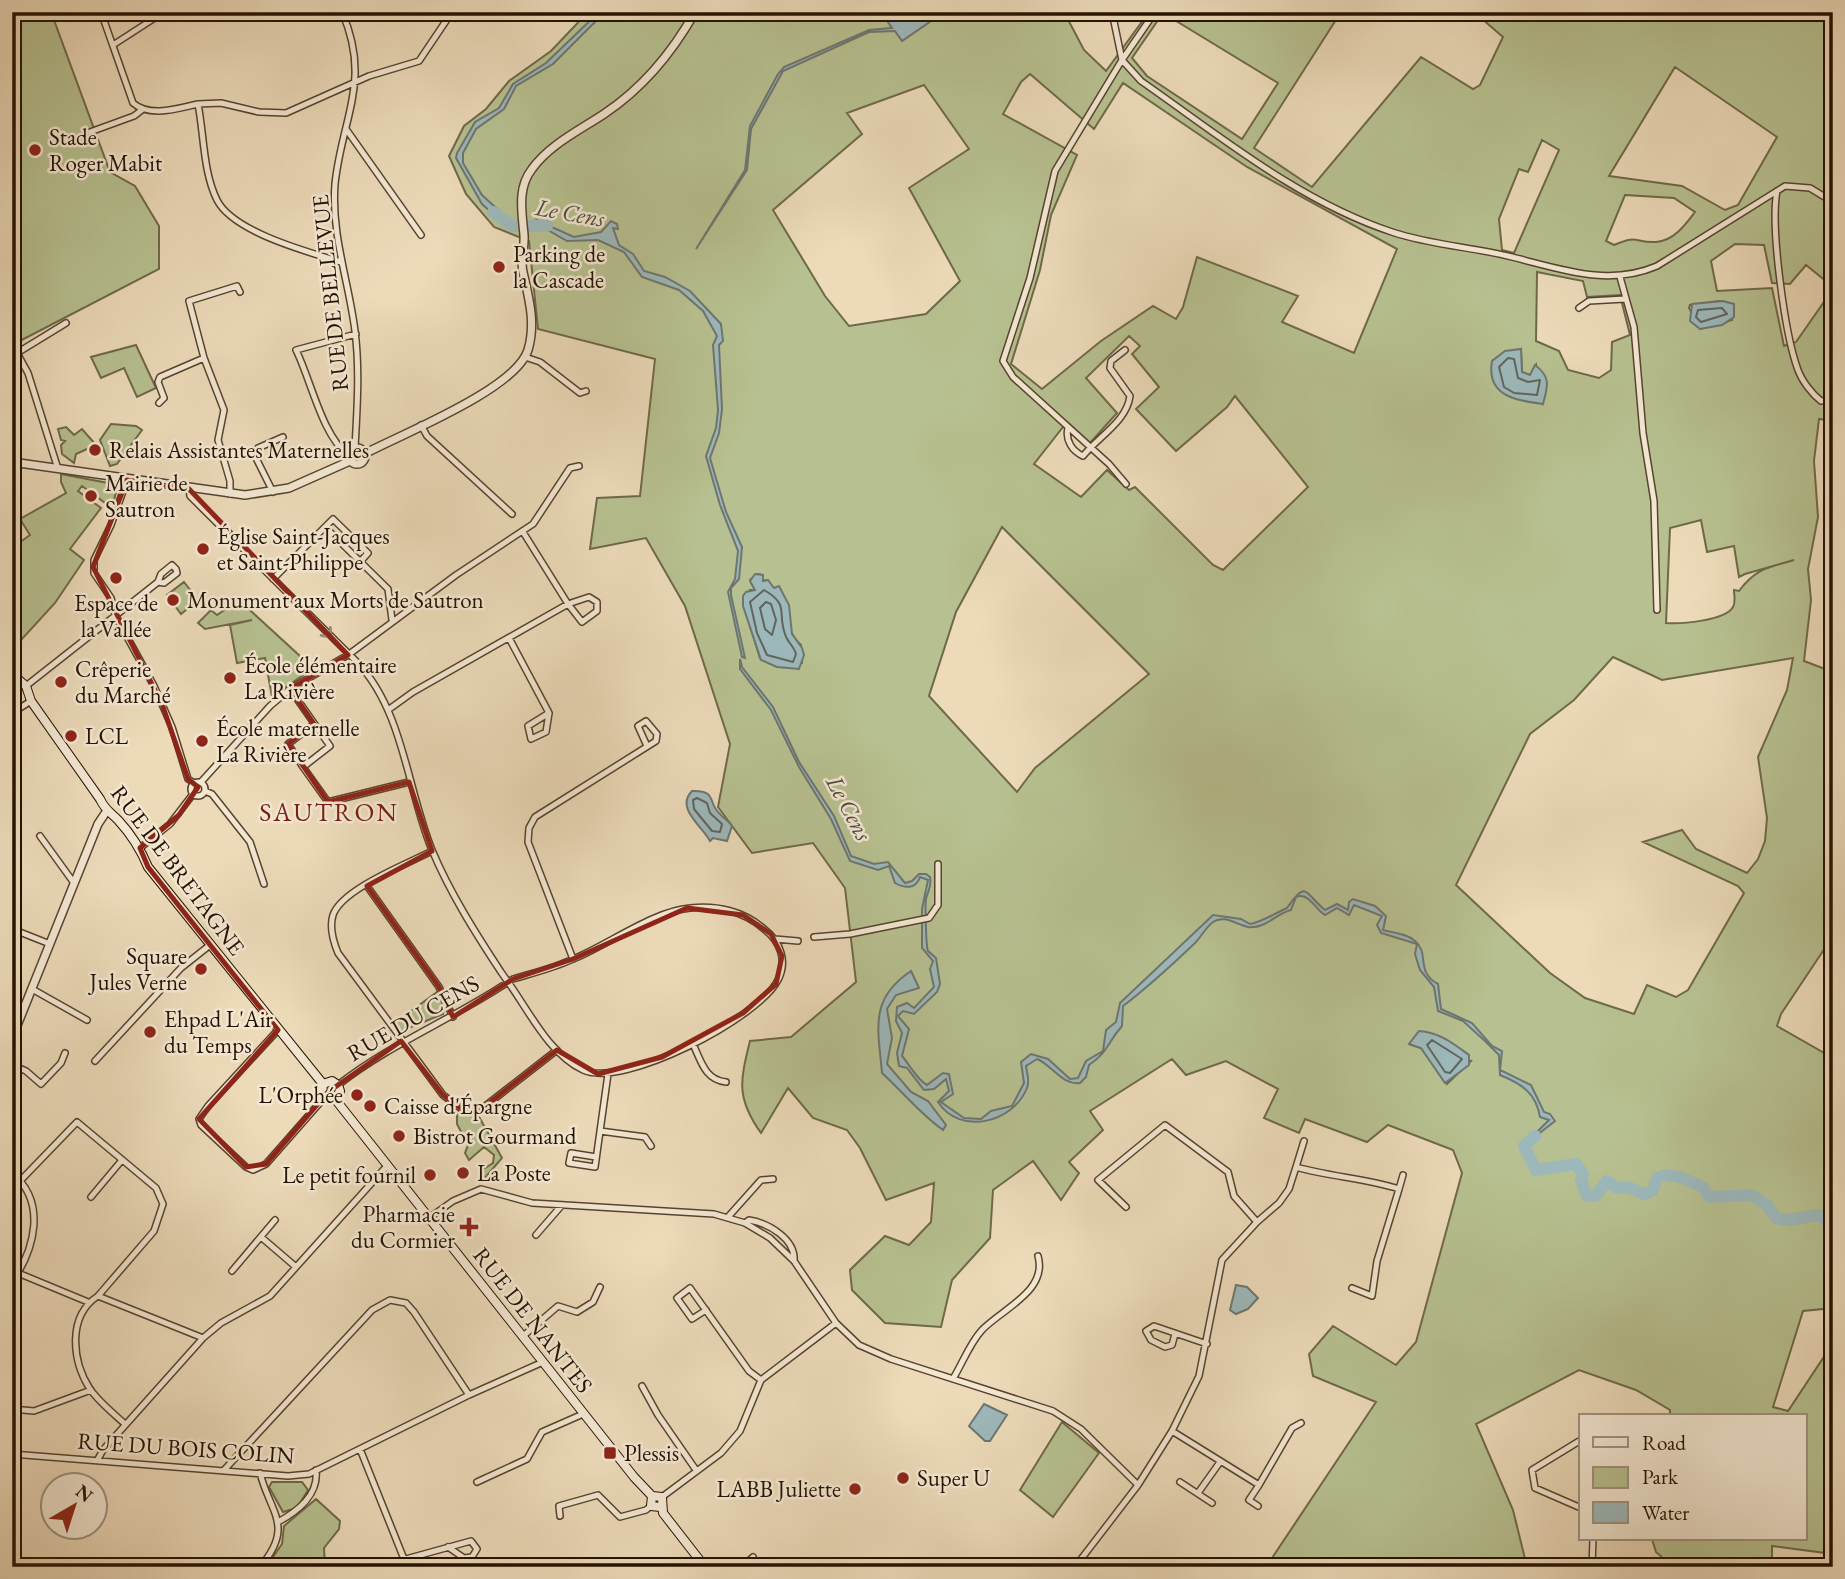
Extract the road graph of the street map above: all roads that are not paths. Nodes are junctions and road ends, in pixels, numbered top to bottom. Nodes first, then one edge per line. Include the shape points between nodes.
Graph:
1 (101, 12) edge
2 (164, 12) edge
3 (342, 12) edge
4 (695, 12) edge
5 (1112, 12) edge
6 (1155, 12) edge
7 (455, 18) dead end
8 (113, 45) junction
9 (1122, 60) junction
10 (356, 81) junction
11 (198, 104) junction
12 (143, 109) junction
13 (346, 129) junction
14 (90, 132) dead end
15 (1777, 191) junction
16 (1833, 202) edge
17 (421, 235) dead end
18 (341, 262) junction
19 (1620, 277) junction
20 (240, 292) dead end
21 (1625, 299) junction
22 (1579, 308) dead end
23 (66, 323) dead end
24 (356, 334) junction
25 (12, 344) edge
26 (1125, 350) dead end
27 (17, 352) junction
28 (525, 357) junction
29 (204, 358) junction
30 (586, 391) dead end
31 (1833, 400) edge
32 (159, 403) dead end
33 (421, 425) junction
34 (1068, 428) junction
35 (283, 437) dead end
36 (1089, 447) junction
37 (355, 449) junction
38 (364, 454) junction
39 (350, 458) junction
40 (12, 462) edge
41 (579, 466) dead end
42 (58, 469) junction
43 (127, 480) junction
44 (1126, 484) dead end
45 (189, 489) junction
46 (273, 492) junction
47 (230, 494) junction
48 (512, 514) dead end
49 (325, 527) junction
50 (523, 532) junction
51 (360, 562) junction
52 (273, 579) junction
53 (158, 582) dead end
54 (568, 604) junction
55 (1657, 610) dead end
56 (115, 615) junction
57 (392, 620) junction
58 (509, 638) junction
59 (348, 655) junction
60 (12, 674) edge
61 (26, 686) junction
62 (290, 689) junction
63 (31, 701) junction
64 (388, 710) junction
65 (12, 713) edge
66 (549, 713) junction
67 (314, 724) junction
68 (648, 746) junction
69 (303, 767) junction
70 (201, 782) junction
71 (409, 782) junction
72 (194, 783) junction
73 (205, 791) junction
74 (193, 794) junction
75 (106, 812) junction
76 (40, 836) dead end
77 (140, 848) junction
78 (432, 851) junction
79 (938, 864) dead end
80 (74, 883) junction
81 (264, 884) dead end
82 (366, 886) junction
83 (12, 929) edge
84 (814, 937) dead end
85 (775, 939) junction
86 (798, 941) dead end
87 (50, 944) junction
88 (210, 945) junction
89 (573, 959) junction
90 (508, 982) junction
91 (32, 989) junction
92 (453, 1017) junction
93 (87, 1020) dead end
94 (278, 1030) junction
95 (12, 1038) edge
96 (401, 1041) junction
97 (693, 1044) junction
98 (557, 1050) junction
99 (65, 1053) dead end
100 (95, 1061) dead end
101 (12, 1065) edge
102 (608, 1074) junction
103 (726, 1082) dead end
104 (323, 1084) junction
105 (338, 1085) junction
106 (324, 1098) junction
107 (335, 1099) junction
108 (600, 1131) junction
109 (1304, 1142) dead end
110 (651, 1146) dead end
111 (596, 1157) junction
112 (122, 1160) junction
113 (386, 1167) junction
114 (1296, 1167) junction
115 (12, 1173) edge
116 (1403, 1175) dead end
117 (773, 1178) dead end
118 (21, 1180) junction
119 (1399, 1189) junction
120 (91, 1197) dead end
121 (562, 1205) junction
122 (1126, 1206) dead end
123 (727, 1217) junction
124 (428, 1218) junction
125 (275, 1220) dead end
126 (1257, 1222) junction
127 (536, 1235) dead end
128 (261, 1237) junction
129 (1038, 1256) dead end
130 (296, 1267) junction
131 (232, 1272) dead end
132 (18, 1273) junction
133 (12, 1282) edge
134 (600, 1287) dead end
135 (1352, 1288) dead end
136 (98, 1296) junction
137 (88, 1302) junction
138 (706, 1310) junction
139 (836, 1323) junction
140 (1175, 1334) junction
141 (522, 1337) junction
142 (203, 1338) junction
143 (1207, 1344) junction
144 (543, 1362) junction
145 (954, 1377) junction
146 (761, 1380) junction
147 (642, 1386) dead end
148 (90, 1390) junction
149 (469, 1395) junction
150 (12, 1409) edge
151 (583, 1415) junction
152 (1301, 1423) dead end
153 (125, 1424) junction
154 (1172, 1431) junction
155 (1579, 1441) edge
156 (360, 1449) junction
157 (12, 1454) edge
158 (99, 1460) junction
159 (1220, 1462) junction
160 (225, 1469) junction
161 (316, 1470) junction
162 (696, 1470) junction
163 (260, 1473) junction
164 (477, 1482) dead end
165 (1180, 1482) dead end
166 (1138, 1485) junction
167 (1259, 1485) junction
168 (1198, 1493) junction
169 (656, 1501) junction
170 (1212, 1503) dead end
171 (1258, 1506) dead end
172 (1579, 1507) edge
173 (560, 1516) dead end
174 (12, 1519) edge
175 (278, 1522) junction
176 (13, 1530) edge
177 (1593, 1540) edge
178 (448, 1547) junction
179 (754, 1557) dead end
180 (404, 1559) junction
181 (16, 1567) edge
182 (260, 1567) edge
183 (377, 1567) edge
184 (705, 1567) edge
185 (742, 1567) edge
186 (1074, 1567) edge
187 (1592, 1567) edge

1 - 8 street
2 - 8 street
3 - 10 street, RUE DE BELLEVUE via 355,51
4 - 28 street via 670,53 643,83 533,167 523,186 523,272 532,317
5 - 9 street
6 - 9 street
7 - 10 street via 450,15 419,61
8 - 12 street via 129,96
9 - 19 street via 1141,82 1290,184 1392,233 1568,272
9 - 34 street via 1055,171 1030,278 1003,361 1013,377
10 - 11 street via 286,113
10 - 13 street, RUE DE BELLEVUE
11 - 12 street
11 - 18 street via 213,189 223,209 273,238
12 - 14 street
13 - 17 street
13 - 18 street, RUE DE BELLEVUE via 335,183
15 - 16 street via 1785,186 1810,188
15 - 19 street via 1657,266
15 - 31 street via 1774,218 1792,349 1809,388 1821,401
18 - 24 street, RUE DE BELLEVUE
19 - 21 street
20 - 29 street via 237,286 190,301
21 - 22 street via 1589,301
21 - 55 street via 1634,327 1654,501
23 - 27 street
24 - 37 street, RUE DE BELLEVUE
24 - 39 street via 296,350 338,446
25 - 27 street
26 - 36 street via 1111,361 1110,368 1130,396 1129,405
27 - 42 street
28 - 30 street via 540,362 580,393
28 - 33 street via 498,385
29 - 32 street via 160,377 164,398
29 - 47 street via 224,410 218,440
33 - 38 street
33 - 48 street via 427,436
34 - 36 street
34 - 36 street via 1067,439 1078,454 1083,456
35 - 46 street via 254,454
36 - 44 street
37 - 38 street
37 - 39 street
38 - 39 street via 360,463
39 - 46 street
40 - 42 street
41 - 50 street via 570,468
42 - 43 street
43 - 45 street
43 - 56 street via 93,567
45 - 47 street
45 - 52 street via 190,496
46 - 47 street
49 - 51 street
49 - 51 street via 333,519 368,552
49 - 52 street
50 - 54 street
50 - 57 street
51 - 57 street via 388,589
52 -> 59 street
53 - 56 street
54 - 54 street via 582,622 598,607 589,597
54 - 58 street
56 - 61 street
56 - 72 street via 154,685 188,779
57 - 59 street
58 - 64 street
58 - 66 street
59 - 62 street
59 - 64 street via 375,684
60 - 61 main road
61 - 63 main road, RUE DE BRETAGNE
62 - 67 street
62 - 70 street
63 - 65 street
63 - 75 main road, RUE DE BRETAGNE
64 - 71 street
66 - 66 street via 546,732 531,739 527,726
67 - 69 street via 288,744
67 - 69 street via 330,746
68 - 68 street via 657,734 646,721 638,731
68 - 89 street via 535,817 528,828 528,842
69 - 71 street via 328,802
70 - 72 street
70 - 73 street
71 - 78 street
72 - 74 street
73 - 74 street
73 - 81 street via 250,842
74 - 77 street via 179,815
75 - 77 main road, RUE DE BRETAGNE
75 - 80 street
76 - 80 street
77 - 88 main road, RUE DE BRETAGNE via 148,867
78 - 82 street
78 - 90 street
79 - 84 street via 939,905 929,918
80 - 87 street
82 - 92 street via 439,987
82 - 96 street via 339,905 333,916 333,940
83 - 87 street
85 - 86 street
85 - 89 street, RUE DU CENS via 743,915 724,909 687,908
85 - 97 street via 782,968 771,991
87 - 91 street
88 - 94 main road, RUE DE BRETAGNE
88 - 100 street via 181,968
89 - 90 street, RUE DU CENS
90 - 92 street, RUE DU CENS
90 - 98 street
91 - 93 street
91 - 95 street
92 - 96 street, RUE DU CENS
94 - 104 main road, RUE DE BRETAGNE
94 - 106 street via 208,1106 199,1119 201,1125 253,1170 266,1164
96 - 98 street via 443,1095 464,1111 484,1107
96 - 105 street, RUE DU CENS
97 - 102 street
97 - 103 street via 706,1073
98 - 102 street via 585,1072
99 - 101 street via 41,1084
102 - 108 street
104 - 105 main road
104 - 106 main road
105 - 107 main road
106 - 107 main road
107 - 113 main road
108 - 110 street via 645,1138
108 - 111 street
109 - 114 street
111 - 111 street via 591,1168 569,1163 571,1153
112 - 118 street via 77,1122
112 - 120 street
112 - 136 street via 156,1188 163,1204 154,1231
113 - 124 main road, RUE DE NANTES
113 - 130 street
114 - 119 street
114 - 126 street via 1289,1189
115 - 118 street
116 - 119 street
117 - 123 street via 761,1180
118 - 132 street via 36,1219
119 - 135 street via 1377,1261 1372,1296
121 - 123 street
121 - 124 street via 533,1203 481,1189
121 - 127 street
122 - 126 street via 1098,1180 1165,1125 1228,1172 1234,1196
123 - 139 street via 770,1238 794,1261
124 - 141 main road, RUE DE NANTES
125 - 128 street
126 - 143 street via 1222,1260
128 - 130 street
128 - 131 street
129 - 145 street via 1042,1269 1036,1281 983,1329
130 - 142 street via 265,1300 220,1323
132 - 133 street
132 - 137 street
134 - 141 street via 593,1302 577,1312 558,1306
136 - 137 street
136 - 142 street
137 - 148 street via 75,1330 76,1354
138 - 138 street via 692,1319 677,1298 690,1288
138 - 146 street via 749,1371
139 - 145 street via 875,1353
139 - 146 street
140 - 140 street via 1151,1326 1146,1331 1148,1338 1165,1347 1172,1345
140 - 143 street
141 - 144 main road, RUE DE NANTES
142 - 153 street
143 - 154 street via 1199,1376
144 - 149 street, RUE DU BOIS COLIN
144 - 151 main road, RUE DE NANTES
145 - 166 street via 1068,1418
146 - 162 street via 740,1431 721,1453
147 - 162 street
148 - 150 street via 34,1410
148 - 153 street
149 - 156 street, RUE DU BOIS COLIN
149 - 160 street via 414,1312 406,1303 390,1300 372,1310
151 - 164 street via 542,1432 527,1459
151 - 169 main road, RUE DE NANTES
152 - 167 street via 1292,1428
153 - 158 street
154 - 159 street
154 - 166 street
155 - 172 street via 1532,1470 1535,1488
156 - 161 street, RUE DU BOIS COLIN
156 - 180 street
157 - 158 street, RUE DU BOIS COLIN
158 - 160 street, RUE DU BOIS COLIN
159 - 167 street
159 - 168 street
160 - 163 street, RUE DU BOIS COLIN
161 - 163 street, RUE DU BOIS COLIN via 288,1476
161 - 175 street via 317,1480 307,1500
162 - 169 street
163 - 175 street
165 - 168 street
166 - 186 street
167 - 171 street via 1249,1500
168 - 170 street
169 - 173 street via 646,1510 620,1517 598,1495 559,1506
169 - 184 main road, RUE DE NANTES
174 - 176 street
175 - 182 street via 275,1544
176 - 181 street
177 - 187 street
178 - 178 street via 464,1558 472,1557 477,1549 471,1541
178 - 180 street
179 - 185 street
180 - 183 street

